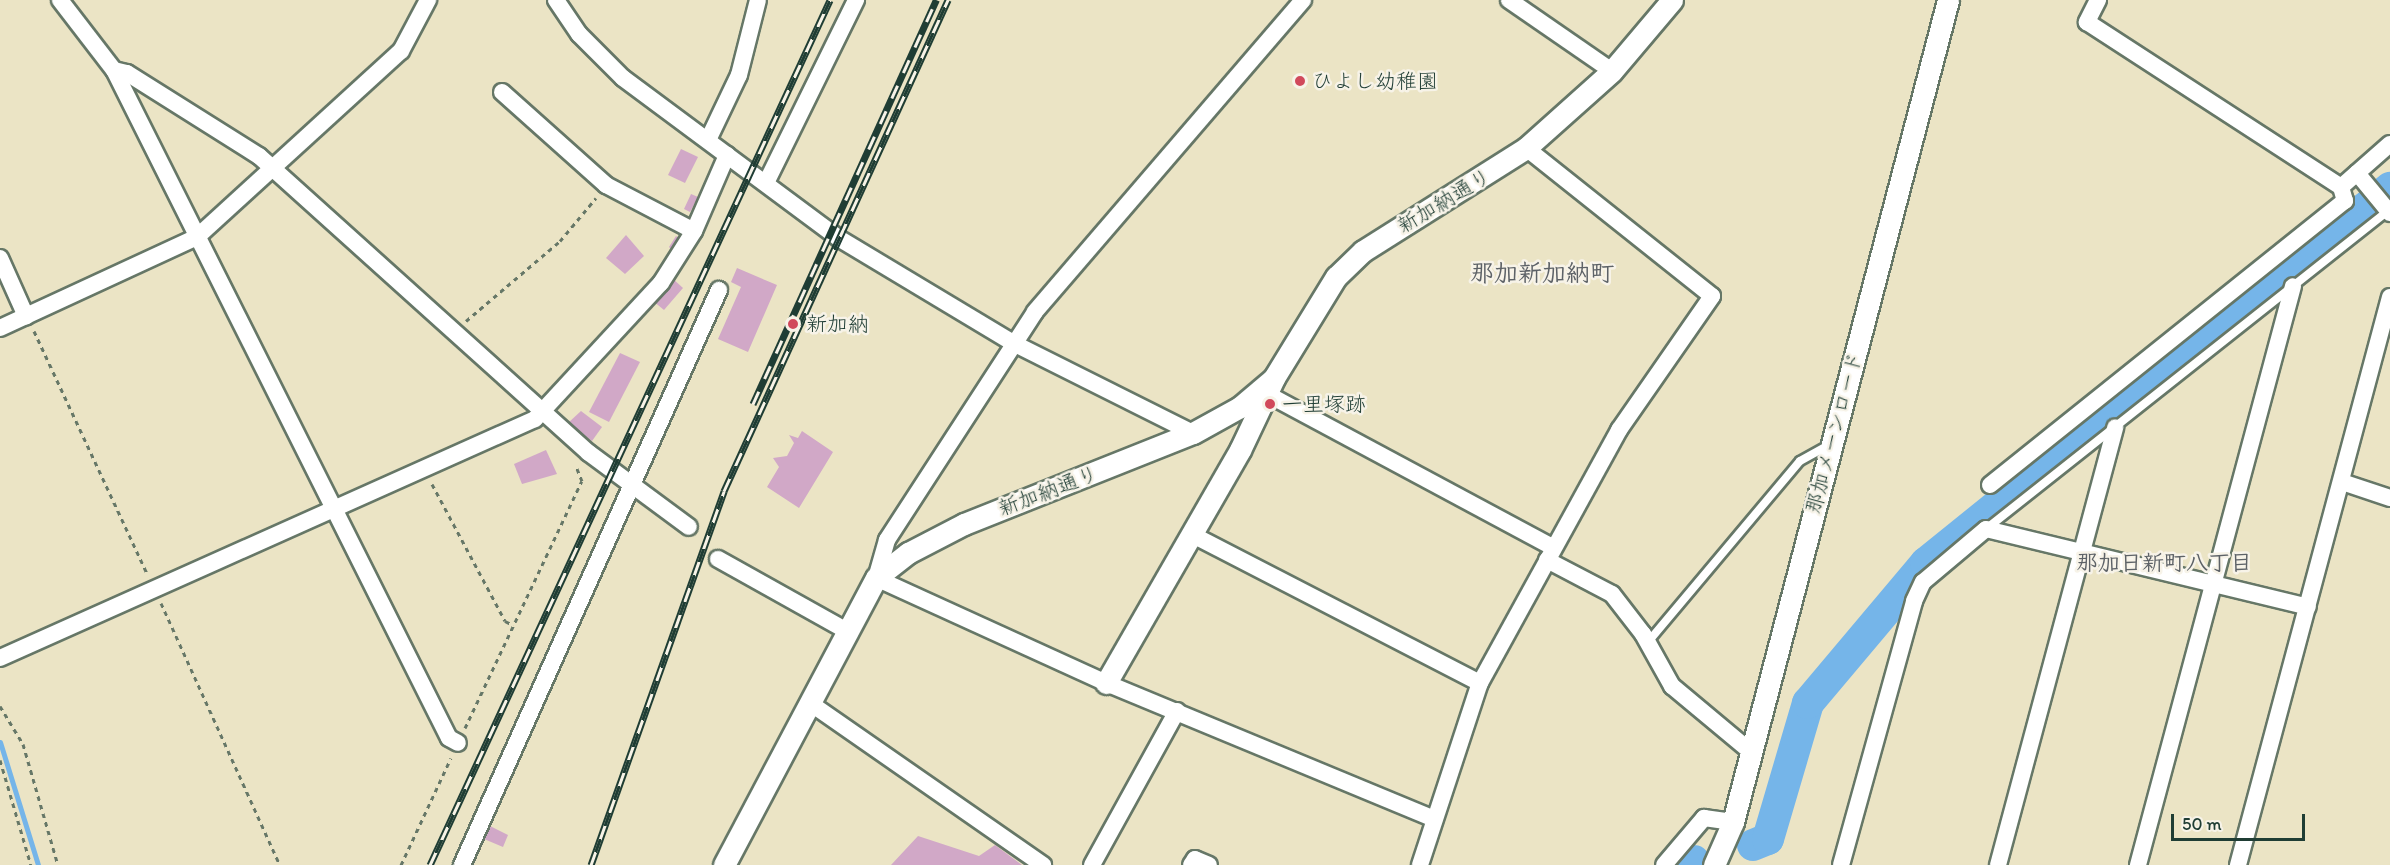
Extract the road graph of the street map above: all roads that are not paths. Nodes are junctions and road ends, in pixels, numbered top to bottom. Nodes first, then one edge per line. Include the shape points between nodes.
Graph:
1 (428, 0) edge
2 (556, 0) edge
3 (758, 0) edge
4 (856, 0) edge
5 (1303, 0) edge
6 (1509, 0) edge
7 (1672, 0) edge
8 (1948, 0) edge
9 (2098, 0) edge
10 (63, 1) edge
11 (114, 70) junction
12 (1612, 70) junction
13 (502, 92) dead end
14 (708, 140) junction
15 (2390, 144) edge
16 (1526, 148) junction
17 (727, 155) junction
18 (276, 170) junction
19 (2357, 173) junction
20 (766, 183) junction
21 (2341, 187) junction
22 (2388, 210) edge
23 (694, 231) junction
24 (197, 237) junction
25 (0, 258) edge
26 (2293, 286) junction
27 (719, 290) dead end
28 (2390, 297) edge
29 (26, 316) junction
30 (0, 328) edge
31 (1015, 344) junction
32 (1271, 387) junction
33 (546, 411) junction
34 (2115, 427) junction
35 (1192, 432) junction
36 (1831, 444) junction
37 (2342, 482) junction
38 (1990, 485) dead end
39 (635, 486) junction
40 (2390, 498) edge
41 (335, 510) junction
42 (689, 526) dead end
43 (1986, 529) junction
44 (1191, 534) junction
45 (2082, 551) junction
46 (1550, 554) junction
47 (718, 559) dead end
48 (876, 578) junction
49 (2213, 583) junction
50 (2308, 607) junction
51 (847, 631) junction
52 (1648, 642) junction
53 (0, 658) edge
54 (1106, 682) junction
55 (1479, 683) junction
56 (810, 703) junction
57 (1177, 711) junction
58 (458, 743) road end
59 (1750, 751) junction
60 (1432, 818) junction
61 (1733, 822) junction
62 (462, 865) edge
63 (724, 865) edge
64 (1043, 865) edge
65 (1092, 865) edge
66 (1191, 865) edge
67 (1209, 865) edge
68 (1420, 865) edge
69 (1664, 865) edge
70 (1714, 865) edge
71 (1841, 865) edge
72 (1998, 865) edge
73 (2138, 865) edge
74 (2238, 865) edge

1 - 18 street via 400,51
2 - 14 street via 579,34 623,78
3 - 14 street via 739,75
4 - 20 street
5 - 31 street via 1035,312
6 - 12 street
7 - 12 street
8 - 36 street, 那加メーンロード
9 - 21 street via 2087,22
10 - 11 street
11 - 18 street via 127,73
11 - 24 street
12 - 16 street, 新加納通り
13 - 23 street via 606,185
14 - 17 street
15 - 19 street
16 - 32 street, 新加納通り via 1363,251 1314,308
16 - 46 street via 1712,296 1619,430
17 - 20 street
17 - 23 street
18 - 24 street
18 - 33 street
19 - 21 street
19 - 22 street
20 - 31 street via 866,257
21 - 38 street via 2345,201
22 - 26 lane
23 - 33 street via 661,283
24 - 29 street
24 - 41 street
25 - 29 street
26 - 34 lane
26 - 49 street
27 - 39 street
28 - 37 street
29 - 30 street
31 - 35 street
31 - 48 street via 887,540
32 - 35 street, 新加納通り
32 - 44 street, 新加納通り
32 - 46 street
33 - 39 street via 589,453
33 - 41 street
34 - 43 lane
34 - 45 street
35 - 48 street, 新加納通り via 964,524 908,553
36 - 52 lane via 1800,460
36 - 59 street, 那加メーンロード
37 - 40 street
37 - 50 street
39 - 42 street
39 - 62 street
41 - 53 street
41 - 58 street via 449,738
43 - 45 street
43 - 71 street via 1923,582 1914,601
44 - 54 street, 新加納通り
44 - 55 street
45 - 49 street
45 - 72 street
46 - 52 street via 1612,594
46 - 55 street
47 - 51 street
48 - 51 street, 新加納通り
48 - 54 street
49 - 50 street
49 - 73 street
50 - 74 street
51 - 56 street, 新加納通り
52 - 59 street via 1672,686
54 - 57 street
55 - 60 street
56 - 63 street
56 - 64 street
57 - 60 street
57 - 65 street
59 - 61 street, 那加メーンロード
60 - 68 street
61 - 69 street via 1704,818
61 - 70 street, 那加メーンロード
66 - 67 street via 1195,859

